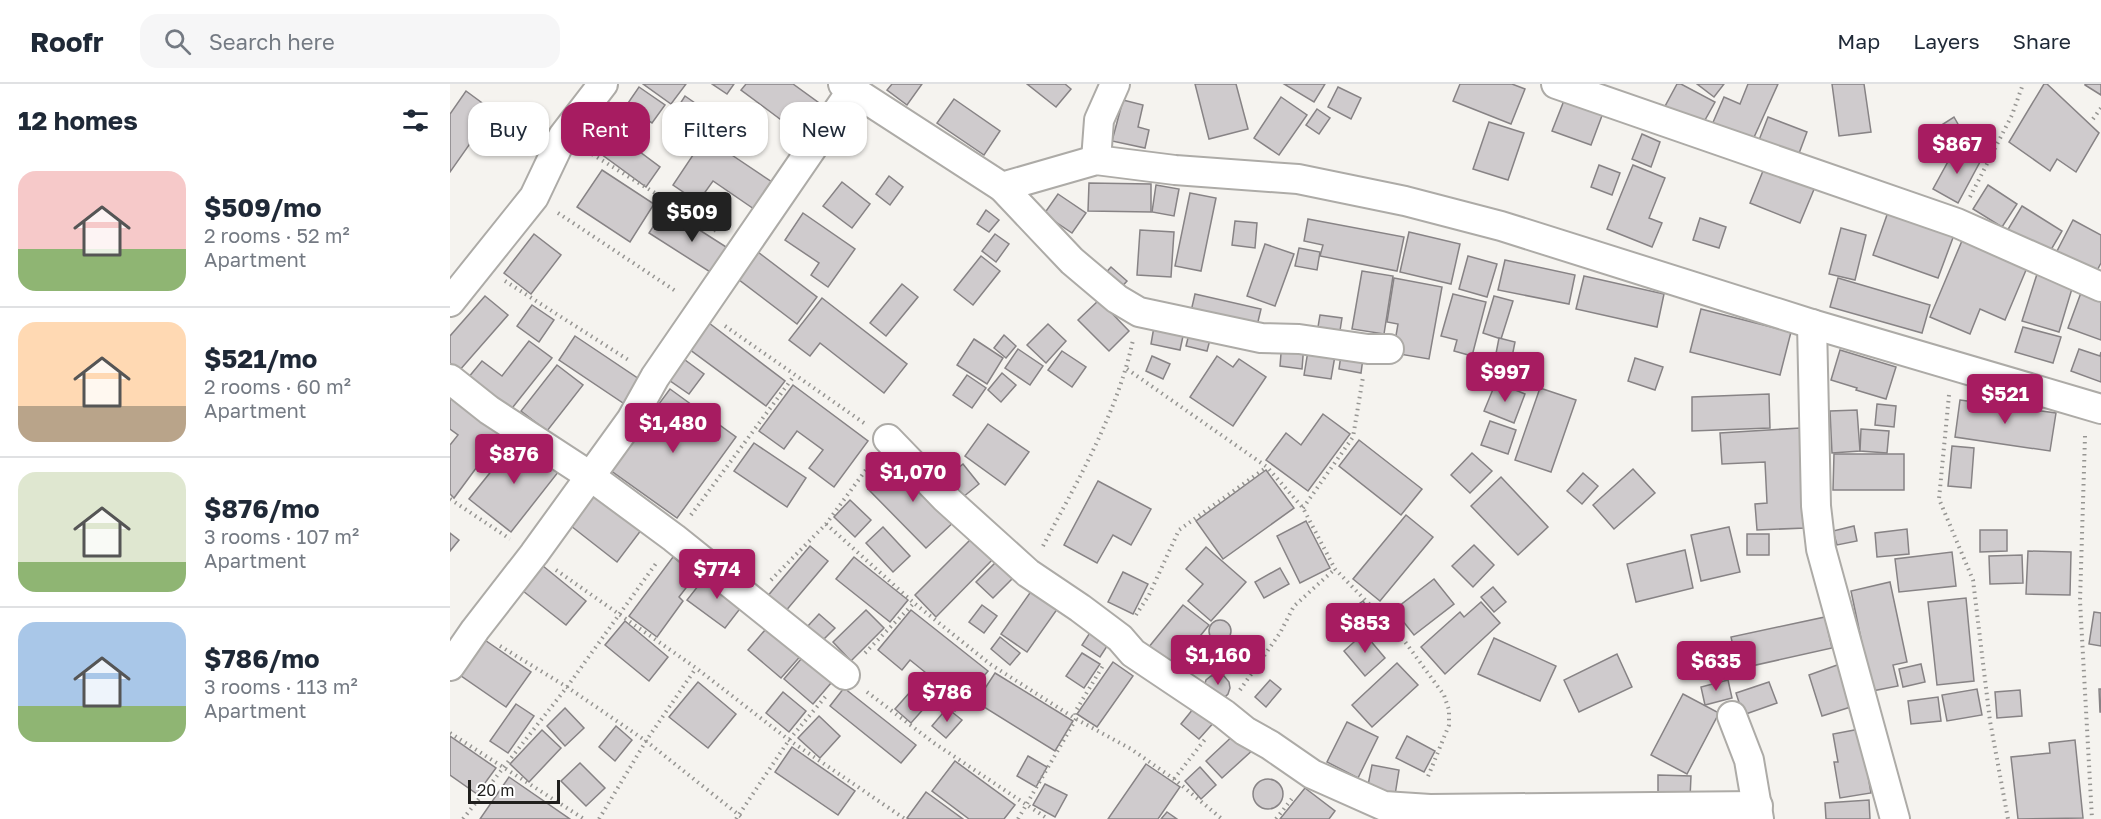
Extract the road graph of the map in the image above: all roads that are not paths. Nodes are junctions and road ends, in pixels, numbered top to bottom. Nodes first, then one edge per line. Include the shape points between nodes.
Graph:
1 (603, 84) edge
2 (1116, 84) edge
3 (1556, 84) edge
4 (848, 87) edge
5 (1096, 160) junction
6 (1002, 187) junction
7 (2101, 287) edge
8 (450, 302) edge
9 (1812, 324) junction
10 (1378, 349) road end
11 (450, 379) edge
12 (2094, 407) edge
13 (888, 439) road end
14 (590, 476) junction
15 (450, 666) edge
16 (845, 675) road end
17 (1732, 716) dead end
18 (1759, 812) edge
19 (1895, 819) edge

1 - 8 street via 563,136 534,197
2 - 5 street via 1098,120
3 - 7 street via 1957,223
4 - 6 street
4 - 14 street via 655,377 631,420
5 - 6 street
5 - 9 street via 1298,179 1405,201 1501,226
6 - 10 street via 1072,261 1139,312 1261,338
9 - 12 street
9 - 19 street via 1816,506 1821,549
11 - 14 street via 489,410
13 - 18 street via 945,498 1028,573 1120,638 1133,653 1312,774 1384,806
14 - 15 street
14 - 16 street
17 - 18 street via 1749,760

